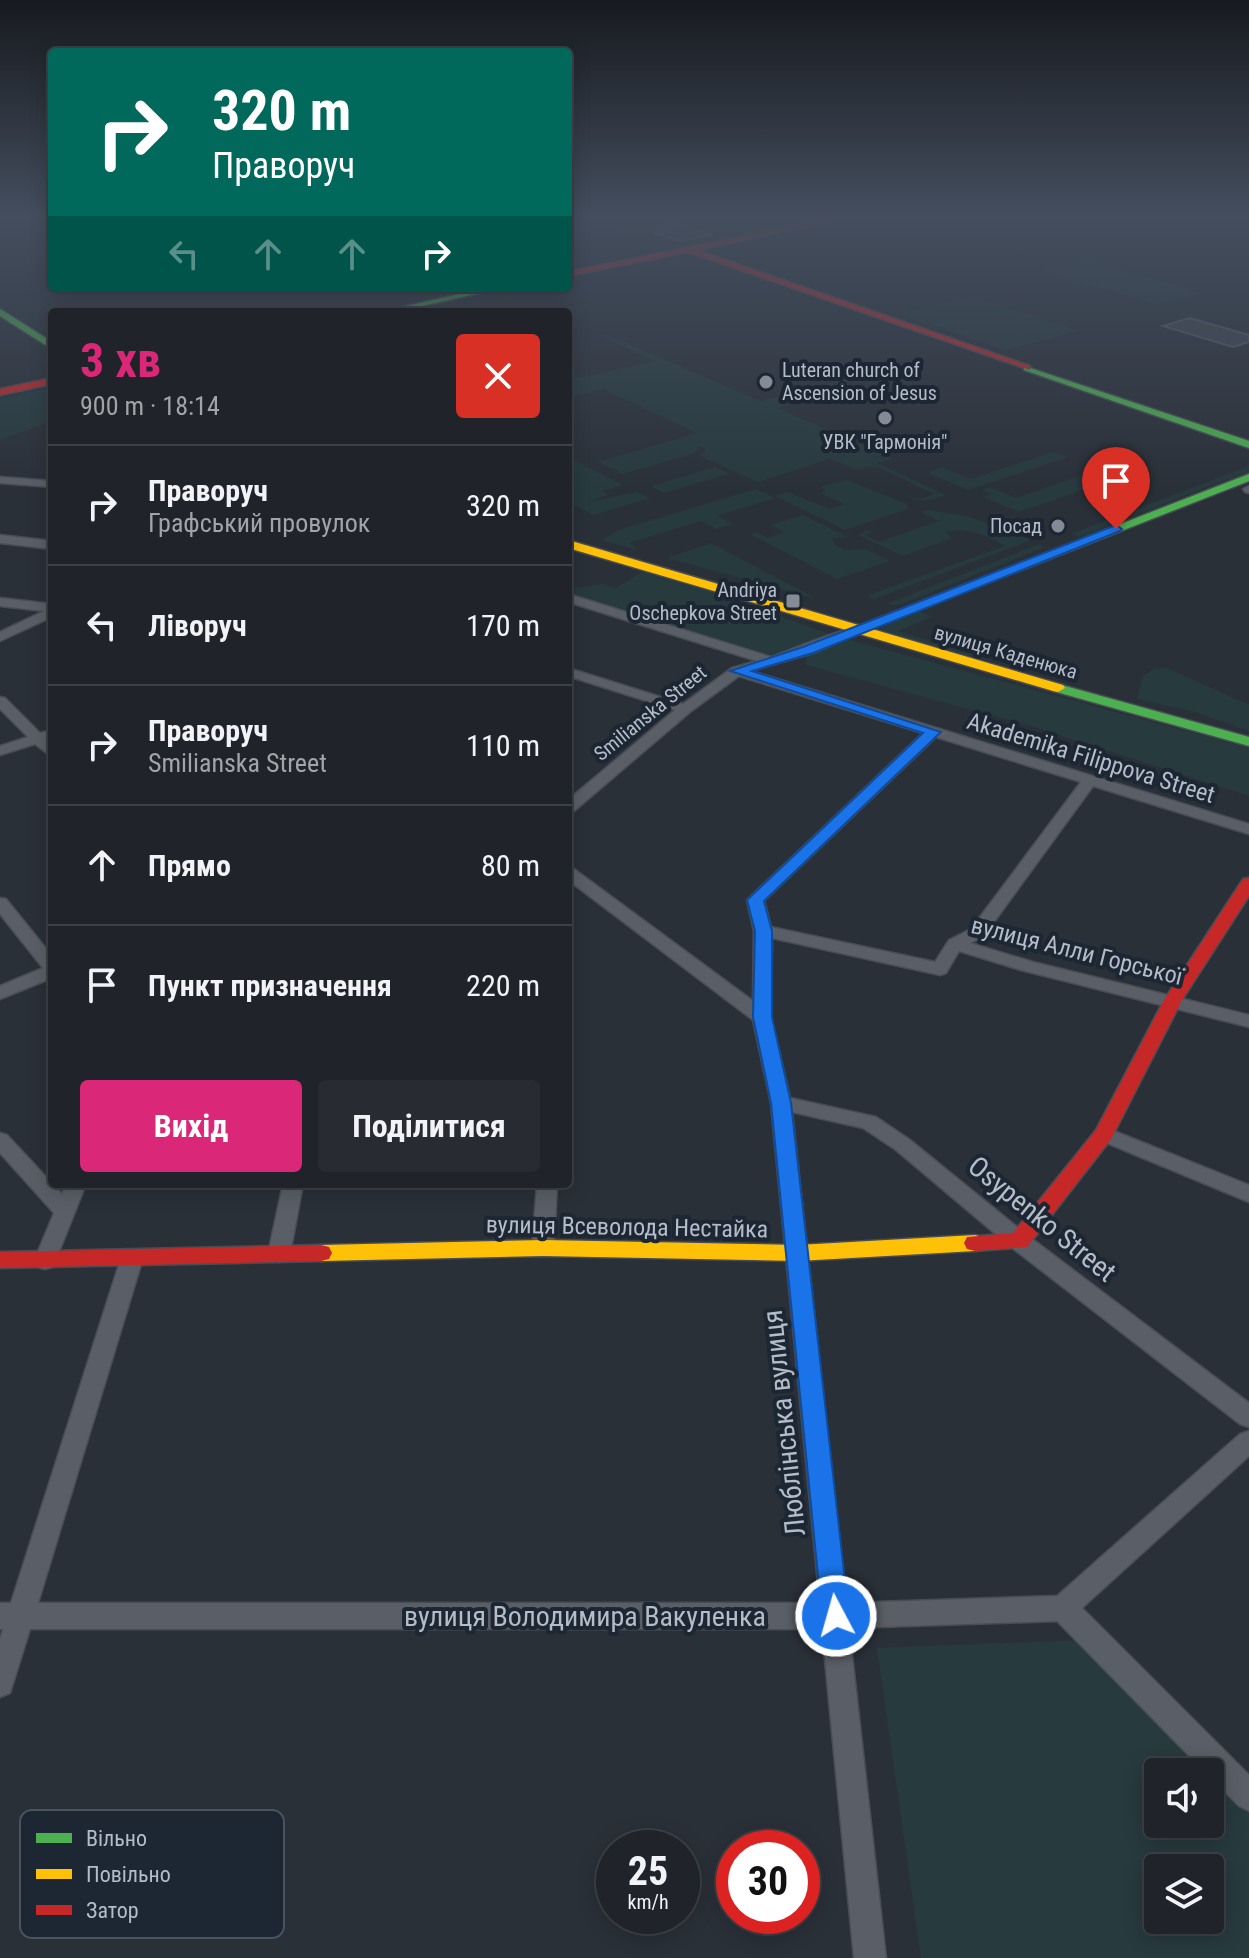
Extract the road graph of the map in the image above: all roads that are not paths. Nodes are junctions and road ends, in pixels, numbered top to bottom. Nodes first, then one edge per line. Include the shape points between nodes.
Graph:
1 (857, 308) edge
2 (0, 312) edge
3 (48, 343) edge
4 (48, 382) edge
5 (0, 392) edge
6 (1249, 445) edge
7 (1249, 477) edge
8 (0, 480) edge
9 (48, 484) edge
10 (0, 539) edge
11 (48, 545) edge
12 (572, 545) edge
13 (572, 599) edge
14 (0, 602) edge
15 (48, 609) edge
16 (48, 612) edge
17 (855, 630) junction
18 (0, 637) edge
19 (768, 660) junction
20 (737, 671) junction
21 (572, 675) edge
22 (0, 701) edge
23 (685, 709) junction
24 (933, 732) junction
25 (45, 736) edge
26 (1249, 742) edge
27 (0, 751) edge
28 (1090, 780) junction
29 (572, 805) edge
30 (1249, 829) edge
31 (572, 875) edge
32 (1249, 883) edge
33 (0, 903) edge
34 (1242, 907) edge
35 (763, 931) junction
36 (955, 944) junction
37 (48, 965) edge
38 (48, 972) edge
39 (0, 993) edge
40 (1173, 1000) junction
41 (762, 1017) junction
42 (1249, 1021) edge
43 (781, 1103) junction
44 (1104, 1134) junction
45 (0, 1140) edge
46 (75, 1188) edge
47 (292, 1188) edge
48 (547, 1188) edge
49 (1249, 1194) edge
50 (66, 1212) junction
51 (1019, 1241) junction
52 (543, 1248) junction
53 (798, 1253) junction
54 (279, 1254) junction
55 (132, 1258) junction
56 (0, 1260) edge
57 (45, 1261) junction
58 (1249, 1417) edge
59 (1249, 1441) edge
60 (1063, 1608) junction
61 (11, 1616) edge
62 (836, 1616) junction
63 (0, 1683) edge
64 (1249, 1796) edge
65 (870, 1958) edge

1 - 6 street
2 - 3 street
4 - 5 street
7 - 17 street
8 - 9 street
10 - 11 street
12 - 17 street, вулиця Каденюка
13 - 19 street
14 - 15 street
16 - 18 street
17 - 19 street, Smilianska Street
17 - 26 street, вулиця Каденюка
19 - 20 street, Smilianska Street
20 - 23 street, Smilianska Street
20 - 24 street, Akademika Filippova Street
21 - 23 street
22 - 25 street
23 - 29 street, Smilianska Street
24 - 28 street, Akademika Filippova Street
24 - 35 street, Люблінська вулиця via 755,900
25 - 27 street
28 - 30 street, Akademika Filippova Street
28 - 36 street via 977,933
31 - 41 street
32 - 34 street
33 - 37 street
34 - 40 street
35 - 36 street, вулиця Алли Горської via 940,969
35 - 41 street, Люблінська вулиця
36 - 40 street, вулиця Алли Горської via 1018,966
38 - 39 street
40 - 42 street, вулиця Алли Горської
40 - 44 street
41 - 43 street, Люблінська вулиця
43 - 51 street, Osypenko Street via 869,1122
43 - 53 street, Люблінська вулиця
44 - 49 street
44 - 51 street
45 - 50 street
46 - 50 street
47 - 54 street
48 - 52 street
50 - 57 street
51 - 53 street, вулиця Всеволода Нестайка
51 - 58 street, Osypenko Street
52 - 53 street, вулиця Всеволода Нестайка
52 - 54 street, вулиця Всеволода Нестайка
53 - 62 street, Люблінська вулиця
54 - 55 street, вулиця Всеволода Нестайка
55 - 57 street, вулиця Всеволода Нестайка
55 - 61 street
56 - 57 street, вулиця Всеволода Нестайка
59 - 60 street
60 - 62 street, вулиця Володимира Вакуленка
60 - 64 street
61 - 62 street, вулиця Володимира Вакуленка
61 - 63 street
62 - 65 street, Люблінська вулиця

